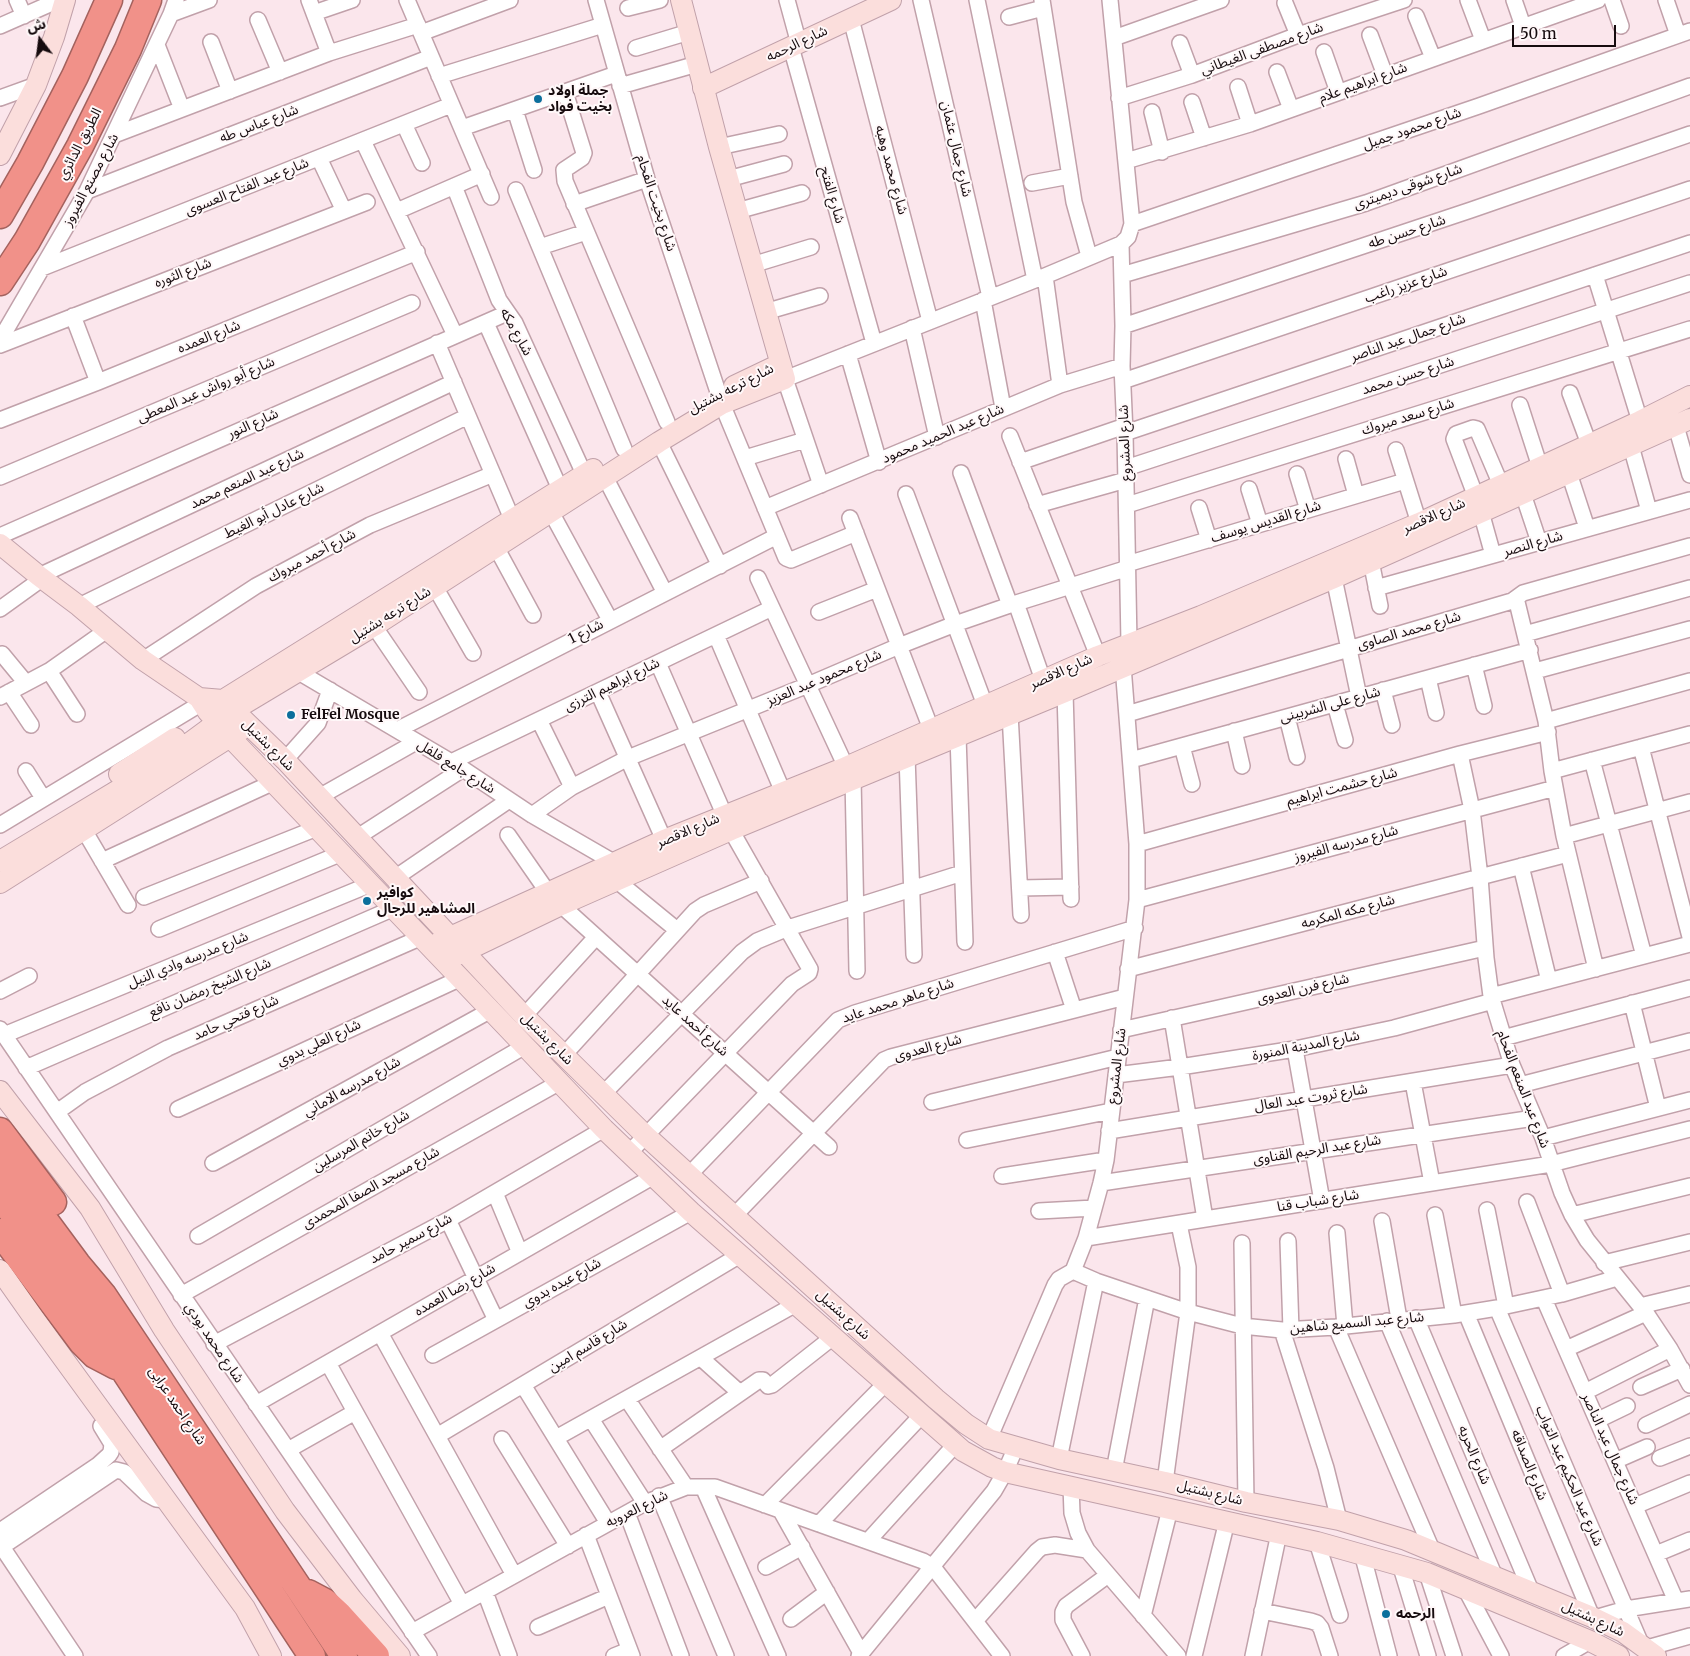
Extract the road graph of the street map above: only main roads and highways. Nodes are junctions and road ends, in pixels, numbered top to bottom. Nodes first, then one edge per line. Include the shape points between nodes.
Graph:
1 (109, 0) edge
2 (148, 0) edge
3 (0, 215) edge
4 (0, 282) edge
5 (0, 1130) edge
6 (0, 1163) edge
7 (0, 1196) edge
8 (0, 1232) edge
9 (102, 1295) junction
10 (124, 1370) junction
11 (288, 1596) junction
12 (296, 1656) edge
13 (312, 1656) edge
14 (344, 1656) edge
15 (376, 1656) edge

1 - 3 highway via 71,85
2 - 4 highway, الطريق الدائري via 128,49 80,146
5 - 9 highway via 71,1229 89,1260
6 - 9 highway, شارع احمد عرابى
7 - 10 highway, شارع احمد عرابى via 72,1291
8 - 10 highway via 82,1342 96,1355
9 - 11 highway, شارع احمد عرابى
10 - 11 highway, شارع احمد عرابى
11 - 12 highway
11 - 13 highway, شارع احمد عرابى
11 - 14 highway, شارع احمد عرابى
11 - 15 highway via 312,1594 338,1614

